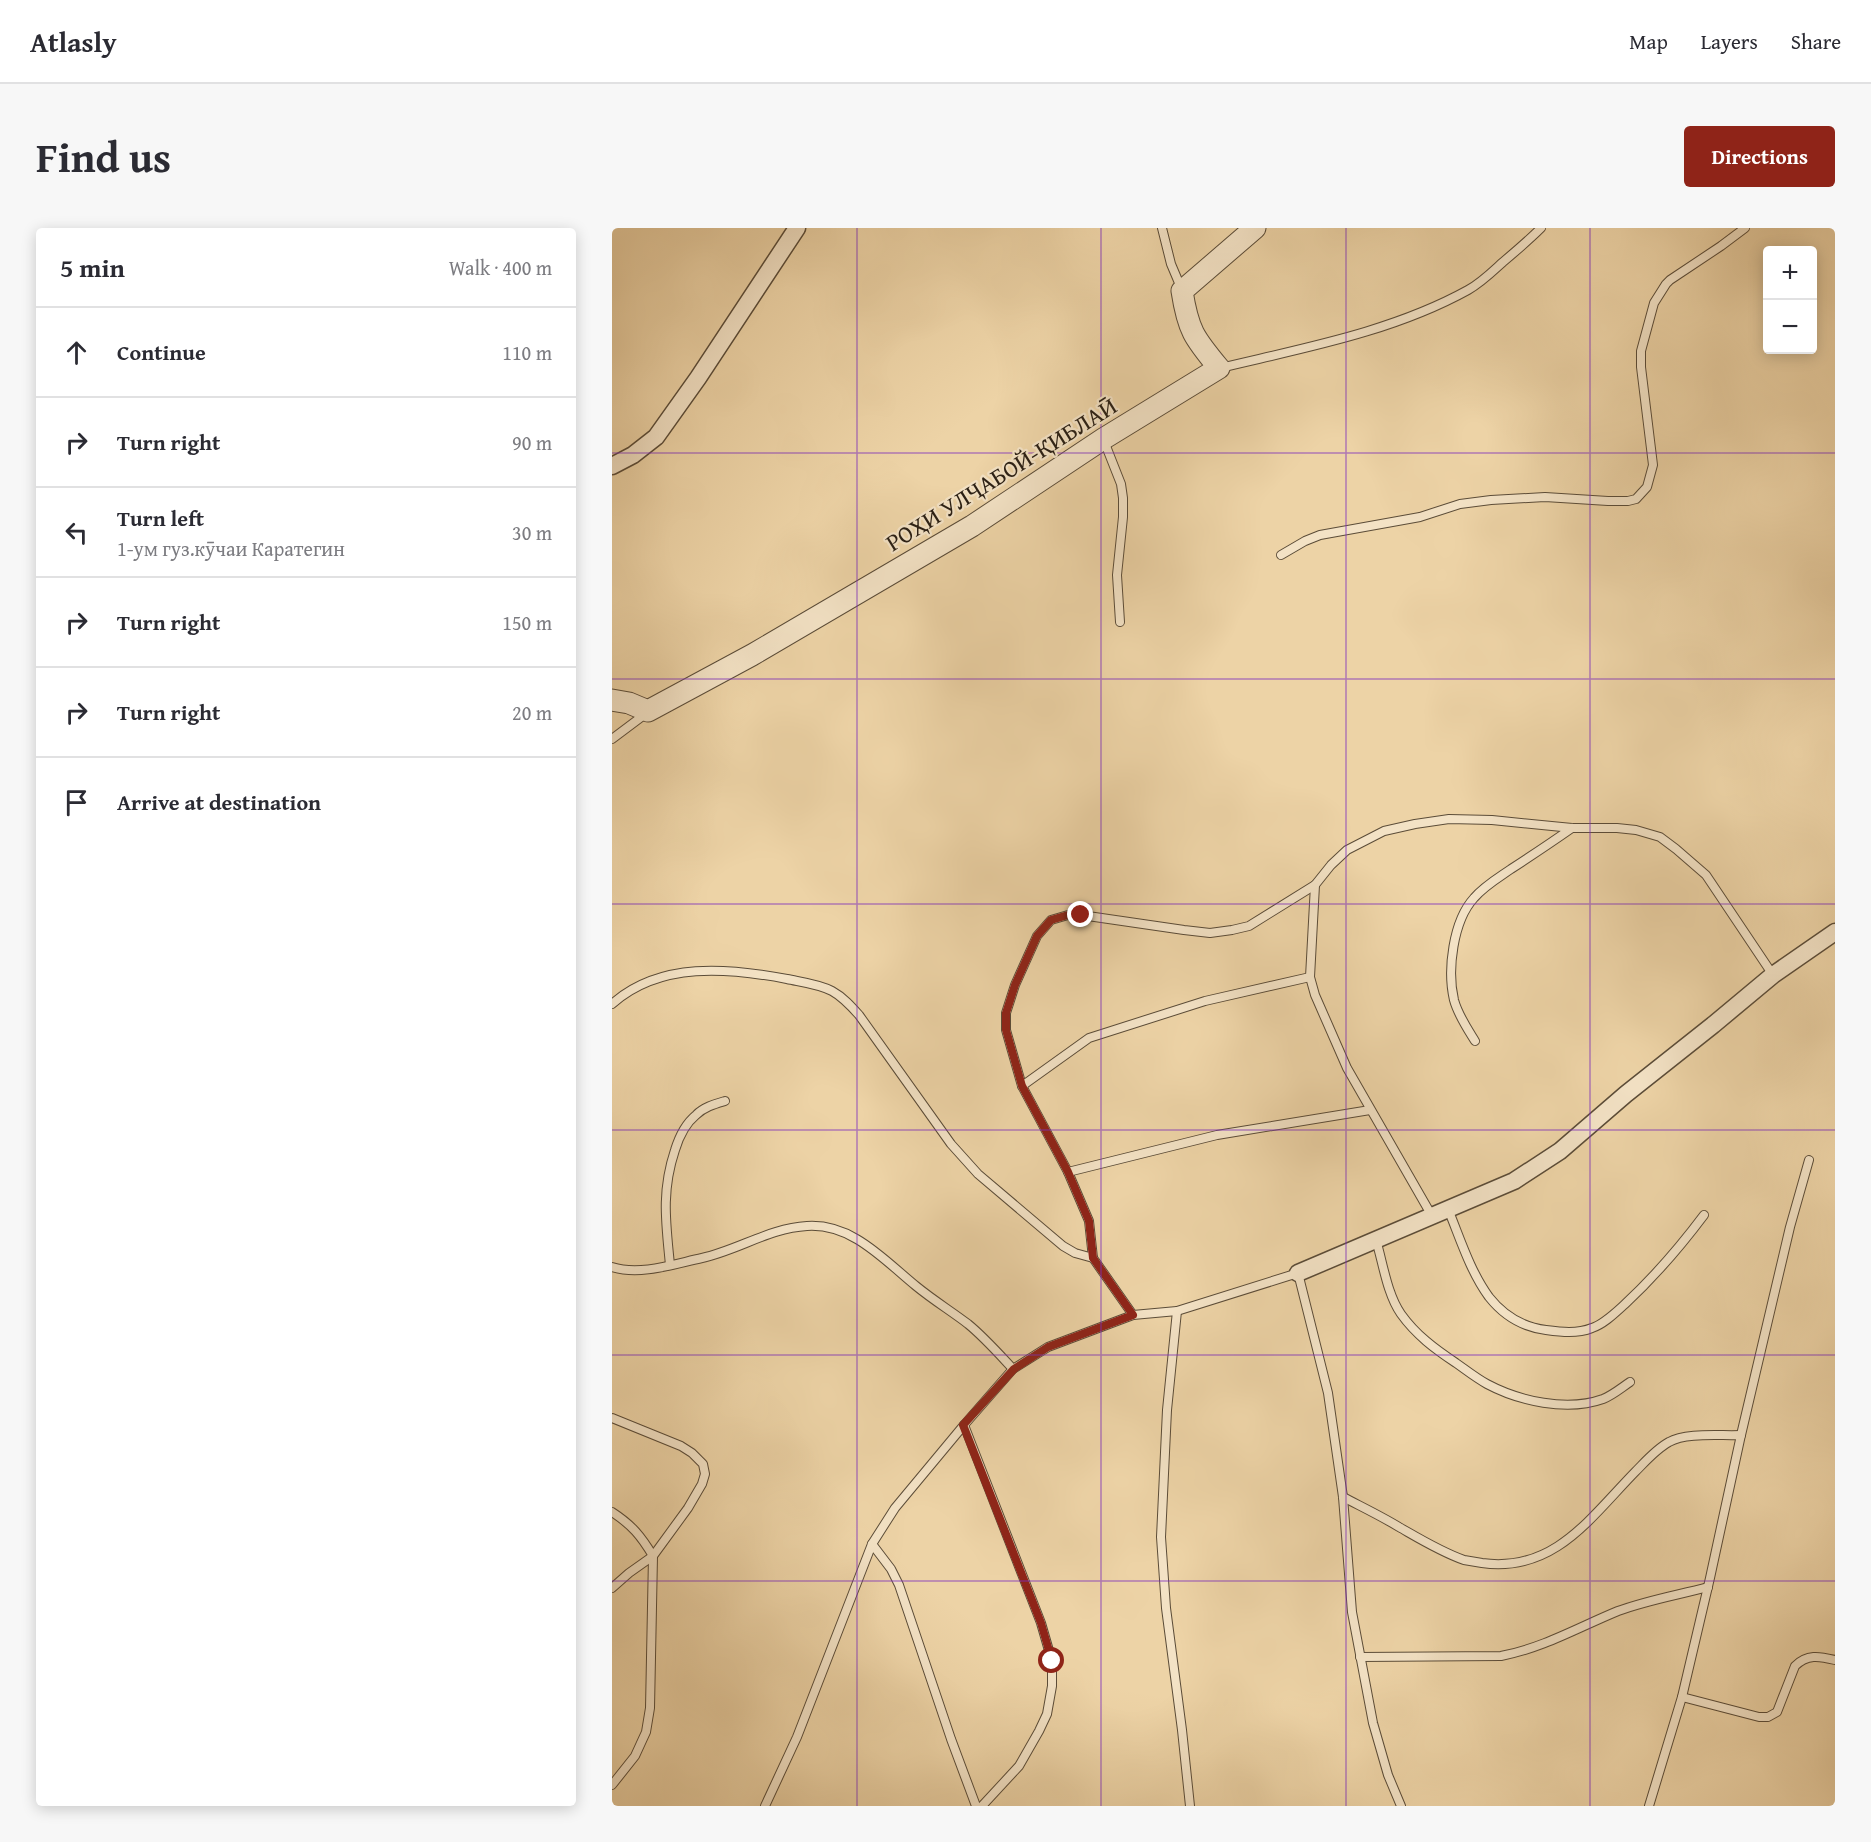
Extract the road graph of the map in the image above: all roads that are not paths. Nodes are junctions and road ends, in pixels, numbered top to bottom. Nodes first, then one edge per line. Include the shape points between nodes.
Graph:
1 (797, 228) edge
2 (1162, 228) edge
3 (1255, 228) edge
4 (1541, 228) edge
5 (1745, 228) edge
6 (1182, 291) junction
7 (1219, 368) junction
8 (1103, 439) junction
9 (612, 466) edge
10 (1281, 555) dead end
11 (1120, 622) dead end
12 (612, 700) edge
13 (648, 711) junction
14 (612, 739) edge
15 (1572, 828) junction
16 (1315, 885) junction
17 (1835, 932) edge
18 (1773, 975) junction
19 (1310, 977) junction
20 (612, 1004) edge
21 (1475, 1041) dead end
22 (1022, 1086) junction
23 (725, 1101) dead end
24 (1370, 1110) junction
25 (1809, 1160) dead end
26 (1068, 1172) junction
27 (1449, 1209) junction
28 (1704, 1215) dead end
29 (1432, 1216) junction
30 (1376, 1240) junction
31 (1093, 1258) junction
32 (670, 1265) junction
33 (612, 1267) edge
34 (1298, 1273) junction
35 (1177, 1311) junction
36 (1133, 1315) junction
37 (1014, 1369) junction
38 (1630, 1382) dead end
39 (612, 1418) edge
40 (963, 1425) junction
41 (1741, 1435) junction
42 (1343, 1497) junction
43 (612, 1512) edge
44 (872, 1544) junction
45 (653, 1556) junction
46 (1708, 1587) junction
47 (612, 1588) edge
48 (1360, 1657) junction
49 (1835, 1660) edge
50 (1682, 1697) junction
51 (612, 1785) edge
52 (765, 1806) edge
53 (976, 1806) edge
54 (982, 1806) edge
55 (1190, 1806) edge
56 (1401, 1806) edge
57 (1649, 1806) edge

1 - 9 street via 656,437
2 - 6 lane
3 - 6 street
4 - 7 lane via 1481,281 1438,304 1324,343
5 - 10 lane via 1670,280 1654,303 1641,351 1653,465 1647,487 1636,499 1545,497 1460,504 1420,517 1320,535
6 - 7 street via 1189,327
7 - 8 street, РОҲИ УЛҶАБОЙ-ҚИБЛАӢ
8 - 11 lane via 1123,498 1117,575
8 - 13 street, РОҲИ УЛҶАБОЙ-ҚИБЛАӢ via 972,526
12 - 13 street
13 - 14 lane
15 - 16 lane via 1492,820 1449,819 1415,824 1384,831 1347,850
15 - 18 lane via 1636,830 1650,833 1676,849 1706,875
15 - 21 lane via 1488,885 1463,916 1451,961 1452,983 1459,1014
16 - 19 lane
16 - 22 lane via 1249,926 1232,930 1202,932 1081,915 1051,920 1029,950 1006,1013 1006,1030
17 - 18 street
18 - 27 street via 1560,1151 1514,1181
19 - 22 lane via 1205,1001 1089,1038
19 - 24 lane via 1324,1019
20 - 31 lane via 661,976 701,970 774,976 830,989 859,1015 951,1144 978,1174 1064,1246
22 - 26 lane
23 - 32 lane via 697,1113 678,1138 666,1179
24 - 26 lane via 1217,1135
24 - 29 lane
25 - 41 lane
26 - 31 lane via 1089,1221
27 - 28 lane via 1477,1279 1512,1320 1533,1329 1576,1332 1593,1328 1629,1300
27 - 29 street
29 - 30 street
30 - 34 street
30 - 38 lane via 1400,1312 1437,1351 1484,1382 1546,1403 1582,1404 1603,1399
31 - 36 lane
32 - 33 lane via 640,1270
32 - 37 lane via 714,1255 785,1228 836,1230 872,1249 970,1326
34 - 35 lane
34 - 42 lane via 1328,1393
35 - 36 lane
35 - 55 lane via 1161,1536
36 - 37 lane via 1048,1347
37 - 40 lane
39 - 45 lane via 681,1446 703,1464 704,1478 688,1508
40 - 44 lane via 895,1508
40 - 54 lane via 1041,1623 1052,1661 1052,1686 1040,1731 1019,1766
41 - 42 lane via 1686,1437 1669,1442 1640,1466 1578,1531 1534,1560 1514,1564 1466,1560
41 - 46 lane
42 - 48 lane via 1352,1612
43 - 45 lane via 642,1537
44 - 52 lane via 797,1737
44 - 53 lane via 899,1585
45 - 47 lane
45 - 51 lane via 650,1707 646,1732
46 - 48 lane via 1618,1611 1522,1652 1501,1656
46 - 50 lane
48 - 56 lane via 1376,1733
49 - 50 lane via 1817,1656 1800,1660 1778,1712 1768,1717
50 - 57 lane

